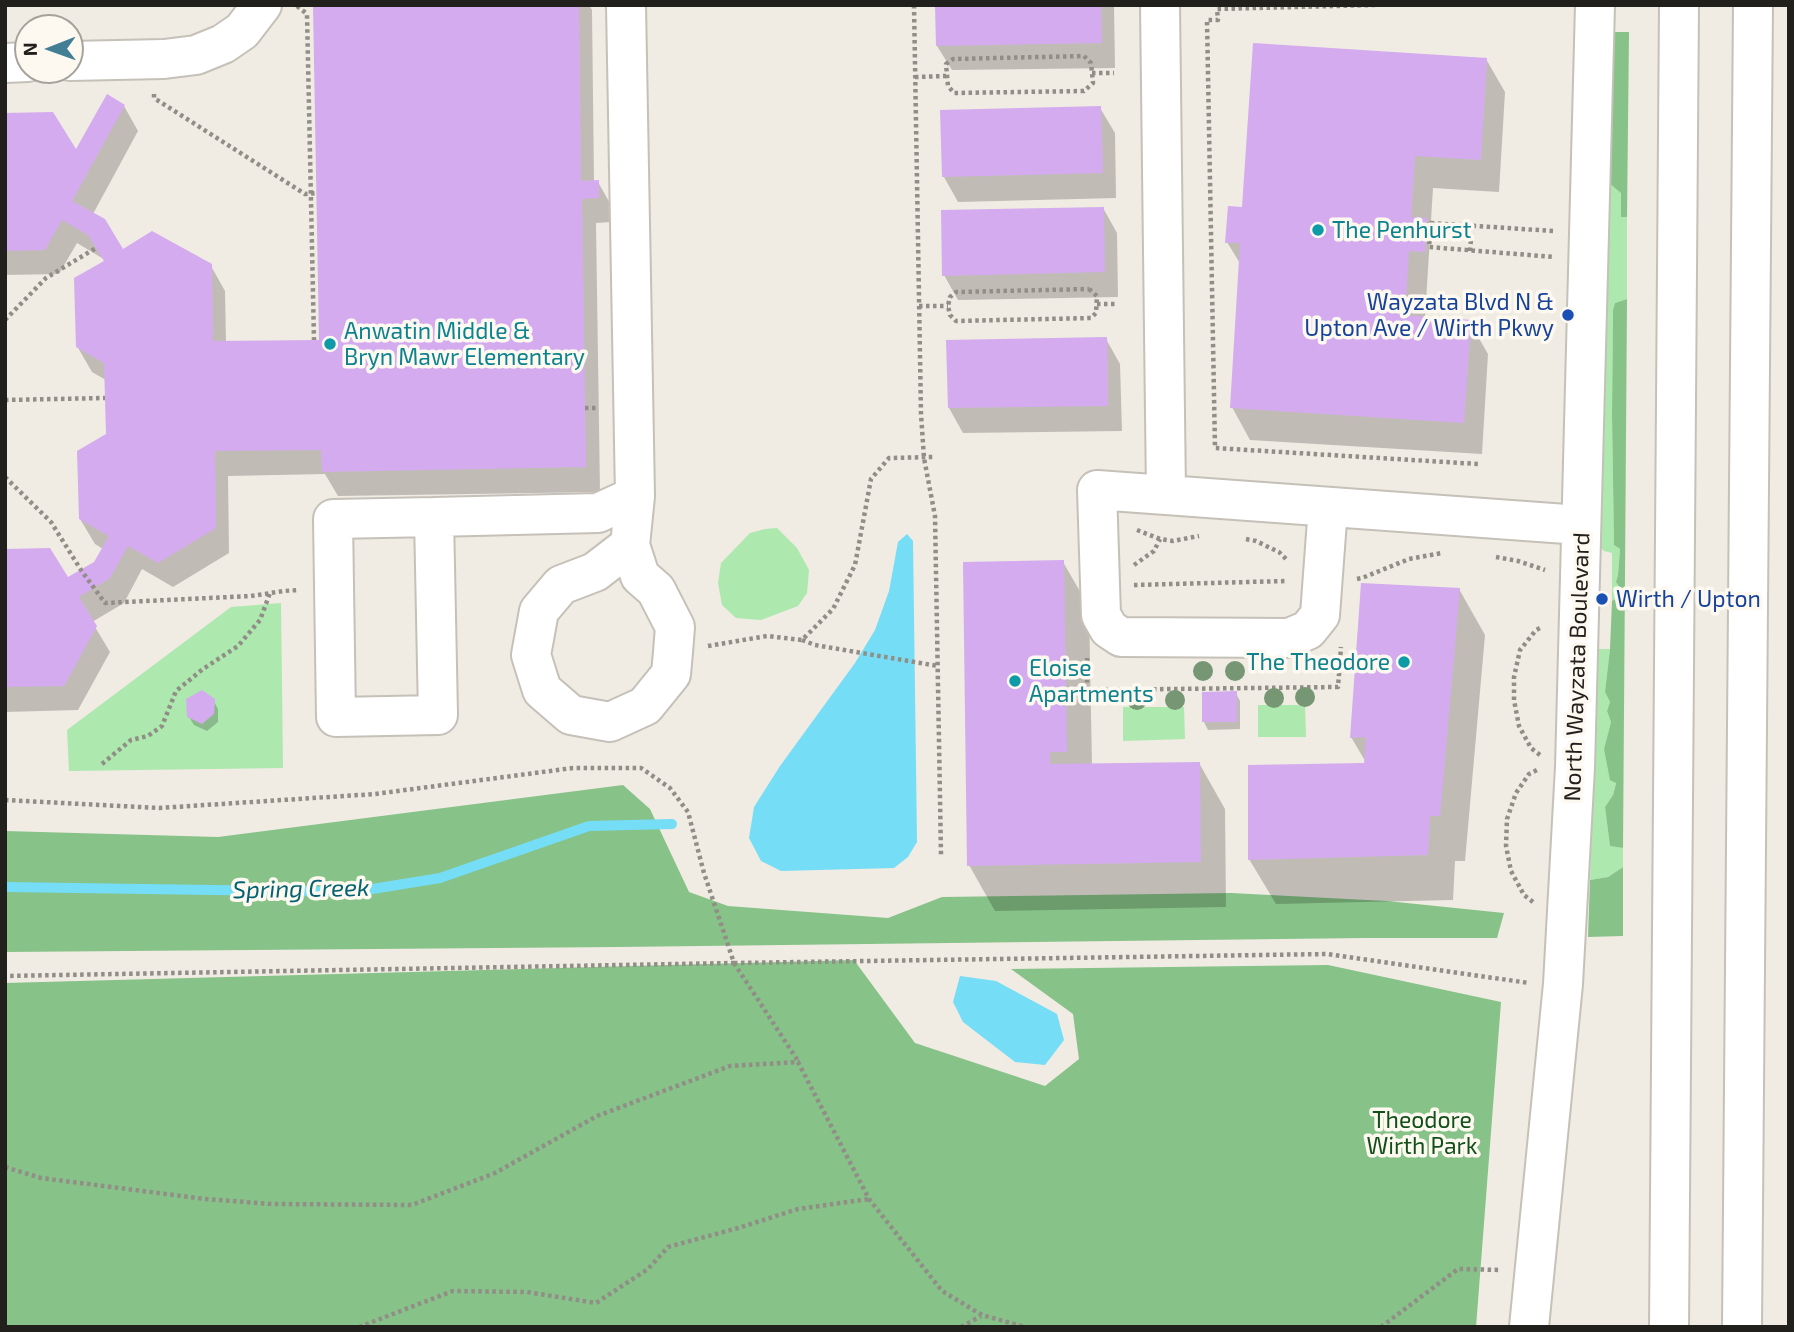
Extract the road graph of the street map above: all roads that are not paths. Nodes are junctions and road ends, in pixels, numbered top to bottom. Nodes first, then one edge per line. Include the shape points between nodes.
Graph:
1 (262, 5) edge
2 (626, 5) edge
3 (1160, 5) edge
4 (1595, 5) edge
5 (1679, 5) edge
6 (1753, 5) edge
7 (84, 61) edge
8 (1166, 495) junction
9 (635, 496) junction
10 (1328, 507) junction
11 (434, 517) junction
12 (1580, 525) junction
13 (630, 545) junction
14 (1529, 1327) edge
15 (1669, 1327) edge
16 (1742, 1327) edge

1 - 7 main road via 242,30 197,55
2 - 9 main road
3 - 8 main road
4 - 12 main road, North Wayzata Boulevard
5 - 15 main road
6 - 16 main road
8 - 10 main road
8 - 10 main road via 1097,490 1101,615 1121,637 1289,638 1308,630 1320,615
9 - 11 main road via 598,513
9 - 13 main road
10 - 12 main road
11 - 11 main road via 333,519 336,717 438,715
12 - 14 main road, North Wayzata Boulevard via 1575,768 1563,984
13 - 13 main road via 640,576 656,590 675,627 671,674 645,706 610,722 571,715 542,690 531,655 539,611 561,585 595,572

